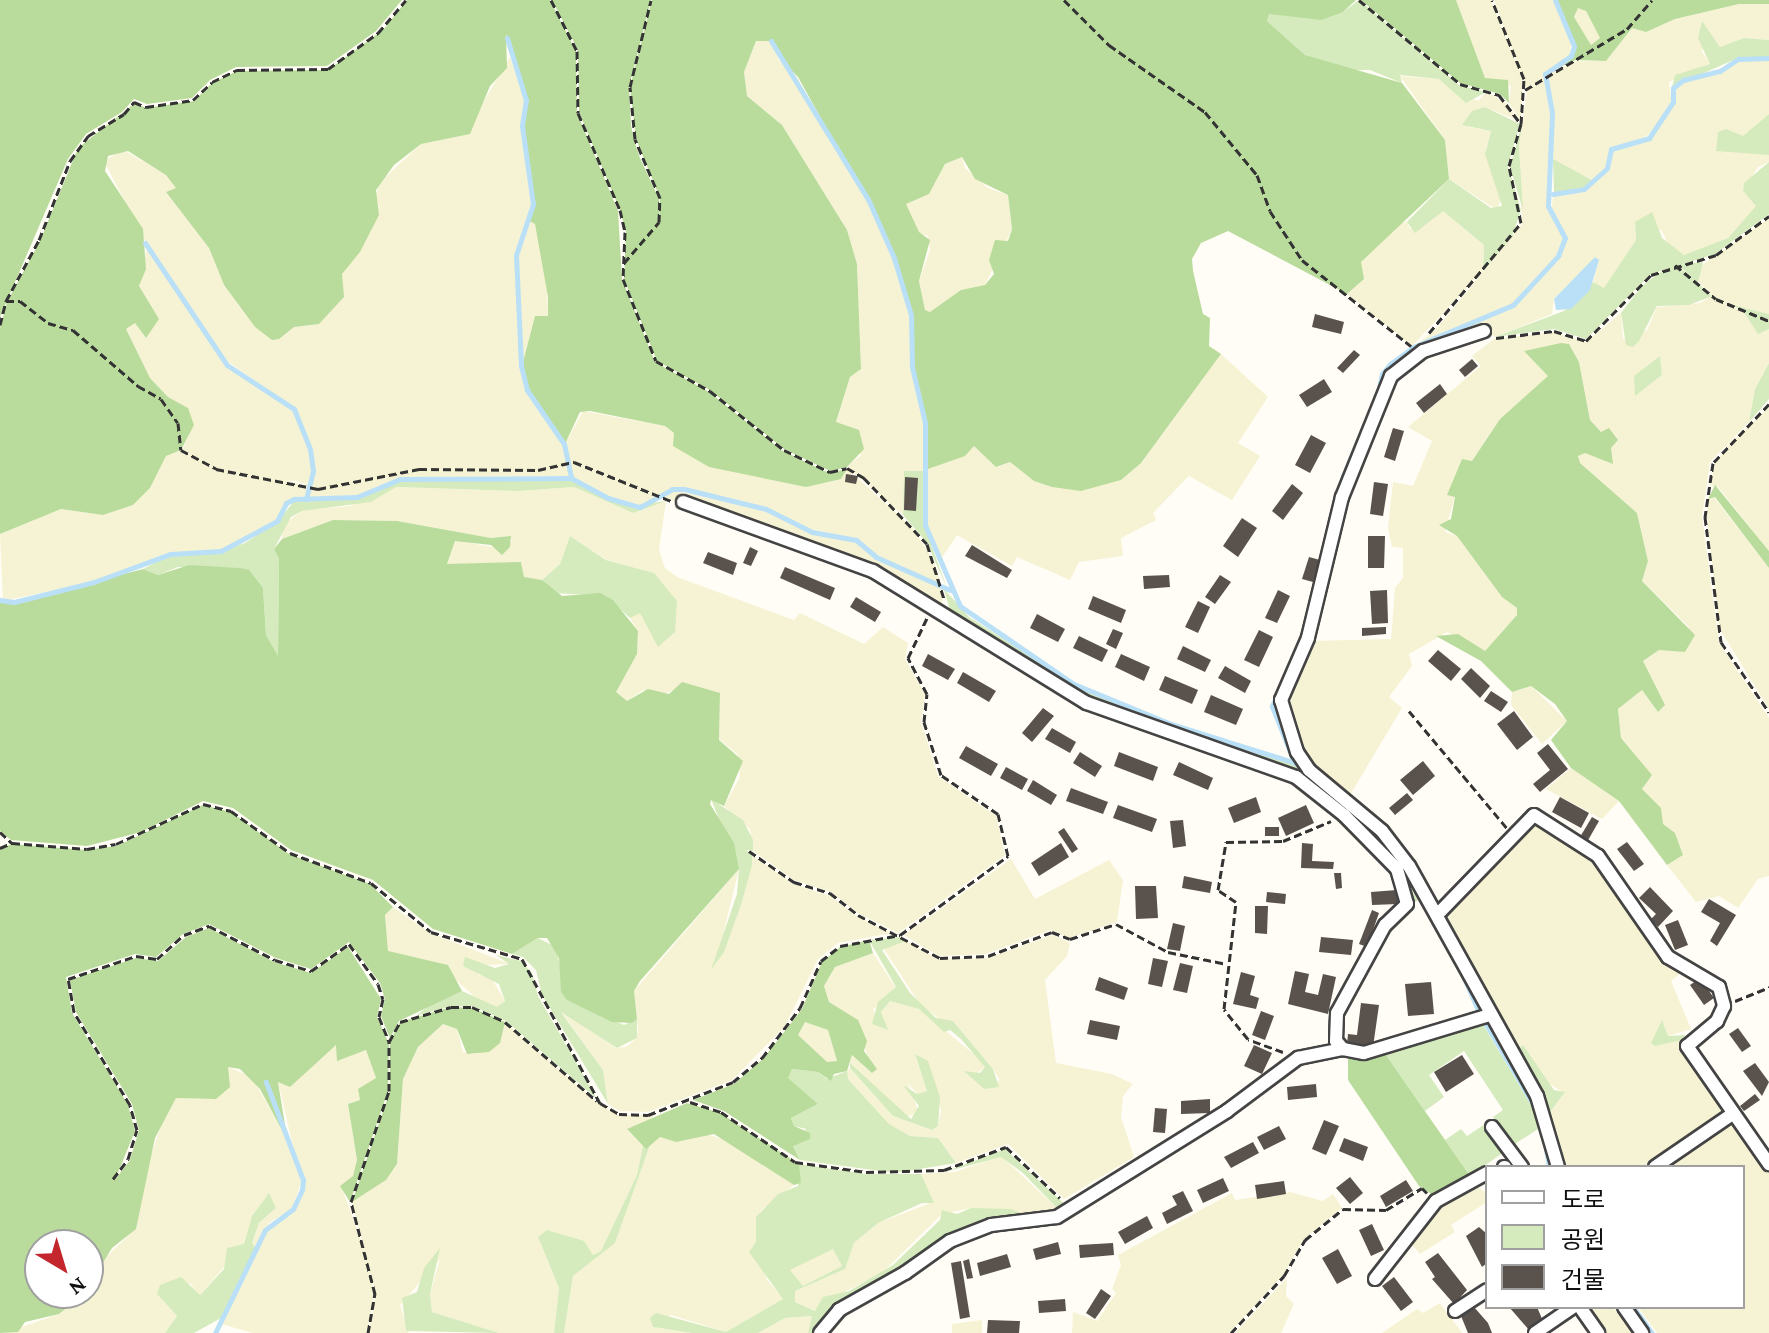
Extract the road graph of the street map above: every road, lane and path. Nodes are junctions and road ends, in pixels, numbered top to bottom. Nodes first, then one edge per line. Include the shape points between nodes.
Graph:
1 (406, 0) edge
2 (551, 0) edge
3 (651, 0) edge
4 (1064, 0) edge
5 (1359, 0) edge
6 (1492, 0) edge
7 (1652, 0) edge
8 (1525, 90) junction
9 (1521, 124) junction
10 (1769, 216) edge
11 (624, 263) junction
12 (1675, 265) junction
13 (6, 301) junction
14 (1769, 321) edge
15 (0, 325) edge
16 (1484, 331) joint
17 (1425, 337) dead end
18 (1404, 364) junction
19 (1769, 404) edge
20 (683, 502) joint
21 (940, 608) junction
22 (1409, 711) dead end
23 (1769, 712) edge
24 (1344, 815) junction
25 (0, 832) edge
26 (1514, 836) junction
27 (12, 843) junction
28 (0, 848) edge
29 (749, 851) dead end
30 (1437, 915) junction
31 (900, 935) junction
32 (1227, 964) junction
33 (1769, 987) edge
34 (1724, 1006) junction
35 (1490, 1015) junction
36 (389, 1042) junction
37 (1343, 1049) junction
38 (1298, 1058) junction
39 (687, 1101) junction
40 (600, 1103) junction
41 (1731, 1115) junction
42 (1492, 1127) dead end
43 (1769, 1164) edge
44 (1520, 1165) edge
45 (1557, 1165) edge
46 (1658, 1165) edge
47 (1485, 1174) edge
48 (113, 1179) dead end
49 (1436, 1201) junction
50 (1072, 1209) junction
51 (1375, 1279) dead end
52 (1485, 1291) edge
53 (1570, 1309) edge
54 (1581, 1309) edge
55 (1625, 1309) edge
56 (1455, 1311) dead end
57 (368, 1333) edge
58 (820, 1333) edge
59 (1231, 1333) edge
60 (1535, 1333) edge
61 (1598, 1333) edge
62 (1642, 1333) edge

1 - 13 path via 378,33 328,69 237,70 212,82 193,100 146,107 134,102 88,136 70,161 39,240
2 - 11 path via 577,51 578,113 620,210
3 - 11 path via 630,87 635,139 660,198 659,222
4 - 18 path via 1109,45 1205,112 1257,175 1270,211 1302,260 1413,347
5 - 9 path via 1460,84 1499,95
6 - 8 path
7 - 8 path via 1627,29
8 - 9 path
9 - 17 path via 1509,166 1521,223
10 - 12 path via 1716,255
11 - 21 path via 623,279 656,361 710,391 784,450 830,472 847,468 864,478 927,544 940,576
12 - 14 path via 1716,299
12 - 16 path via 1651,275 1586,341 1554,331 1504,340
13 - 15 path
13 - 20 path via 20,301 48,323 73,330 161,399 178,423 181,450 216,469 318,489 419,469 538,470 574,462 627,479 667,501
16 - 18 street via 1423,351
18 - 30 street via 1391,376 1342,497 1308,638 1281,700 1297,752 1309,770 1397,848
19 - 23 path via 1713,463 1705,517 1721,642
20 - 21 street via 873,571
21 - 24 street via 1087,703 1296,777
21 - 31 path via 908,658 927,694 924,722 941,775 998,814 1008,856
22 - 26 path
24 - 32 path via 1283,841 1226,842 1218,890 1236,902
24 - 37 street via 1397,869 1407,904 1385,925 1337,1013 1336,1041
25 - 27 path
26 - 30 street
26 - 34 street via 1534,815 1598,856 1668,957 1708,977 1719,987
27 - 28 path
27 - 40 path via 87,849 116,844 203,804 231,811 290,853 371,883 431,932 522,959
29 - 31 path via 794,882 830,893 858,915
30 - 35 street
31 - 32 path via 940,958 988,956 1052,932 1070,939 1116,924 1168,952
31 - 39 path via 840,946 821,961 800,1008 762,1058 733,1082
32 - 38 path via 1224,1009 1231,1024 1248,1039
33 - 34 path
34 - 41 street via 1717,1021 1687,1046
35 - 37 street via 1364,1053
35 - 45 street via 1537,1096
36 - 40 path via 400,1022 451,1007 472,1007 505,1022
36 - 48 path via 379,1017 383,999 378,984 349,944 311,971 275,960 209,926 184,935 157,959 136,956 68,979 74,1012 123,1092 137,1130 128,1159
36 - 57 path via 389,1091 351,1202 375,1294
37 - 38 street
38 - 50 street via 1227,1111
39 - 40 path via 648,1115 619,1114
39 - 50 path via 721,1112 795,1162 896,1174 944,1170 1006,1147
41 - 43 street
41 - 46 street
42 - 44 street
47 - 49 street
49 - 51 street
49 - 59 path via 1422,1188 1386,1210 1343,1209 1305,1240 1284,1276
50 - 58 street via 1057,1217 991,1225 961,1235 839,1310
52 - 56 street
53 - 60 street
54 - 61 street
55 - 62 street

